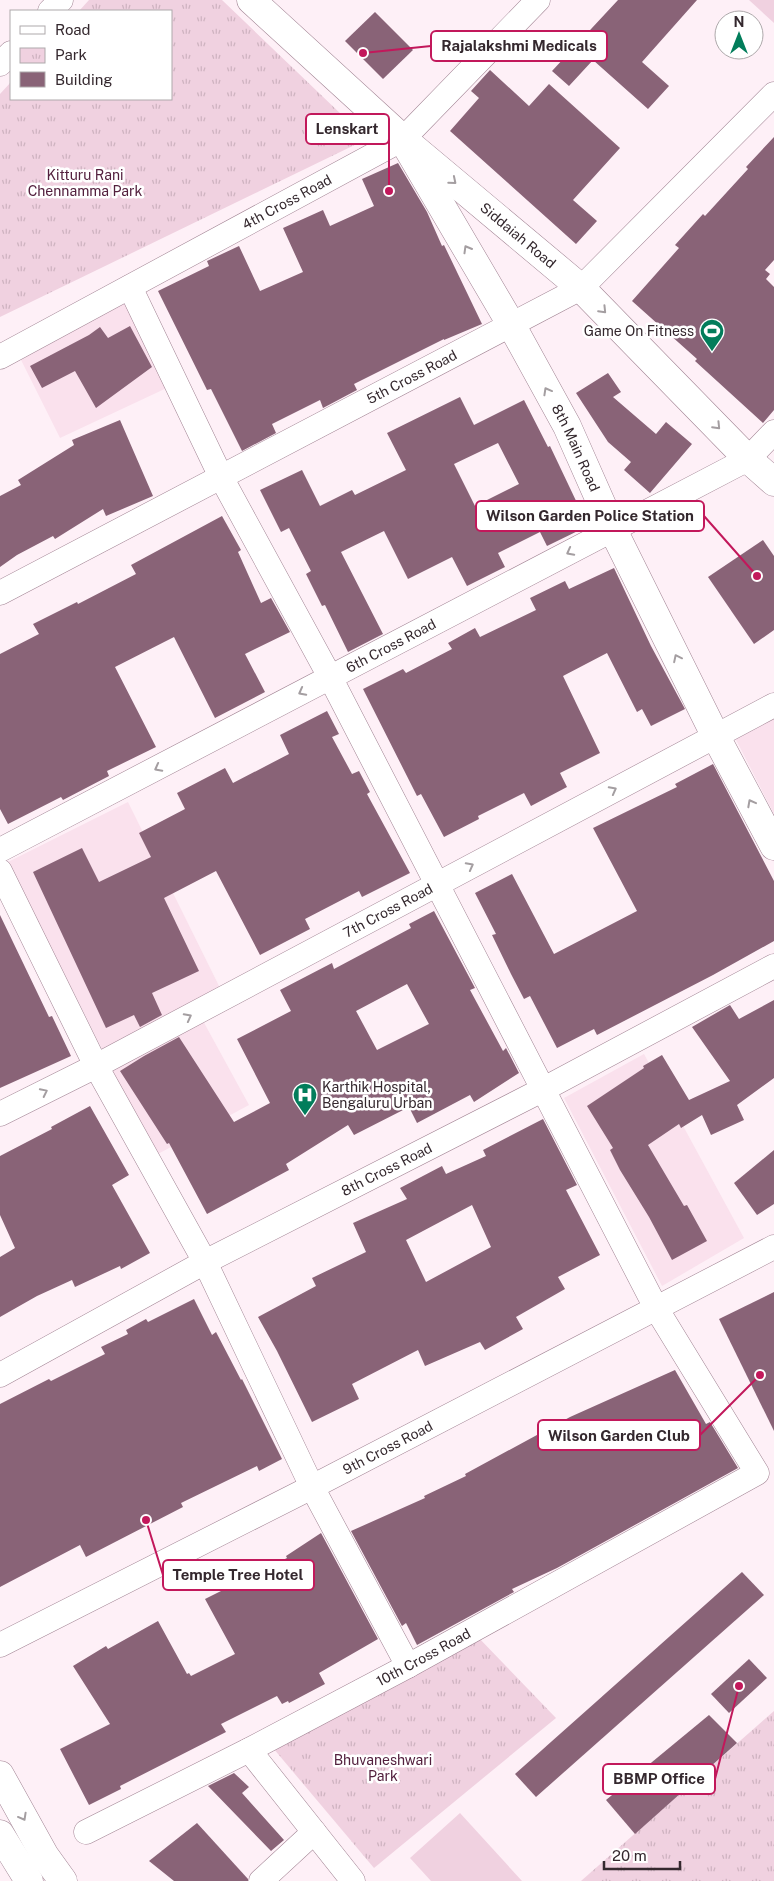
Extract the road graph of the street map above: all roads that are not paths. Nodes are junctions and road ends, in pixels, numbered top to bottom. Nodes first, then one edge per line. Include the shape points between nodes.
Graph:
1 (61, 0) edge
2 (251, 0) edge
3 (538, 0) edge
4 (51, 10) edge
5 (10, 53) edge
6 (0, 64) edge
7 (774, 94) edge
8 (402, 139) junction
9 (130, 287) junction
10 (581, 288) junction
11 (512, 326) junction
12 (0, 358) edge
13 (774, 432) edge
14 (748, 459) junction
15 (221, 477) junction
16 (774, 482) edge
17 (613, 530) junction
18 (0, 592) edge
19 (330, 677) junction
20 (774, 705) edge
21 (715, 735) junction
22 (771, 833) edge
23 (0, 850) edge
24 (0, 871) edge
25 (437, 884) junction
26 (774, 966) edge
27 (96, 1066) junction
28 (544, 1089) junction
29 (0, 1114) edge
30 (774, 1247) edge
31 (204, 1262) junction
32 (656, 1308) junction
33 (0, 1375) edge
34 (312, 1487) junction
35 (0, 1645) edge
36 (408, 1666) junction
37 (249, 1750) junction
38 (0, 1775) edge
39 (86, 1832) dead end
40 (314, 1832) junction
41 (0, 1834) edge
42 (19, 1876) edge
43 (62, 1881) edge
44 (261, 1881) edge
45 (353, 1881) edge

1 - 4 street
2 - 8 main road, Siddaiah Road
3 - 8 street, 4th Cross Road
5 - 6 street
7 - 10 street, 5th Cross Road
8 - 9 street, 4th Cross Road
8 -> 10 main road, Siddaiah Road
11 -> 8 main road, 8th Main Road
9 - 12 street, 4th Cross Road
9 - 15 street
10 - 11 street, 5th Cross Road
10 -> 14 main road, Siddaiah Road
11 - 15 street, 5th Cross Road
17 -> 11 main road, 8th Main Road via 567,426
13 - 14 street, 6th Cross Road
14 - 16 main road, Siddaiah Road
14 - 17 street, 6th Cross Road
15 - 18 street, 5th Cross Road
15 - 19 street
17 -> 19 street, 6th Cross Road
21 -> 17 main road, 8th Main Road
19 -> 23 street, 6th Cross Road
19 - 25 street
20 - 21 street, 7th Cross Road
22 -> 21 main road, 8th Main Road
25 -> 21 street, 7th Cross Road
24 - 27 street
27 -> 25 street, 7th Cross Road
25 - 28 street
26 - 28 street, 8th Cross Road
29 -> 27 street, 7th Cross Road
27 - 31 street
28 - 31 street, 8th Cross Road
28 - 32 street
30 - 32 street, 9th Cross Road
31 - 33 street, 8th Cross Road
31 - 34 street
32 - 34 street, 9th Cross Road
32 - 36 street, 10th Cross Road via 757,1473
34 - 35 street, 9th Cross Road
34 - 36 street
36 - 37 street, 10th Cross Road
37 - 39 street, 10th Cross Road
37 - 40 street
38 -> 43 main road
40 - 44 street
40 - 45 street
41 - 42 main road

